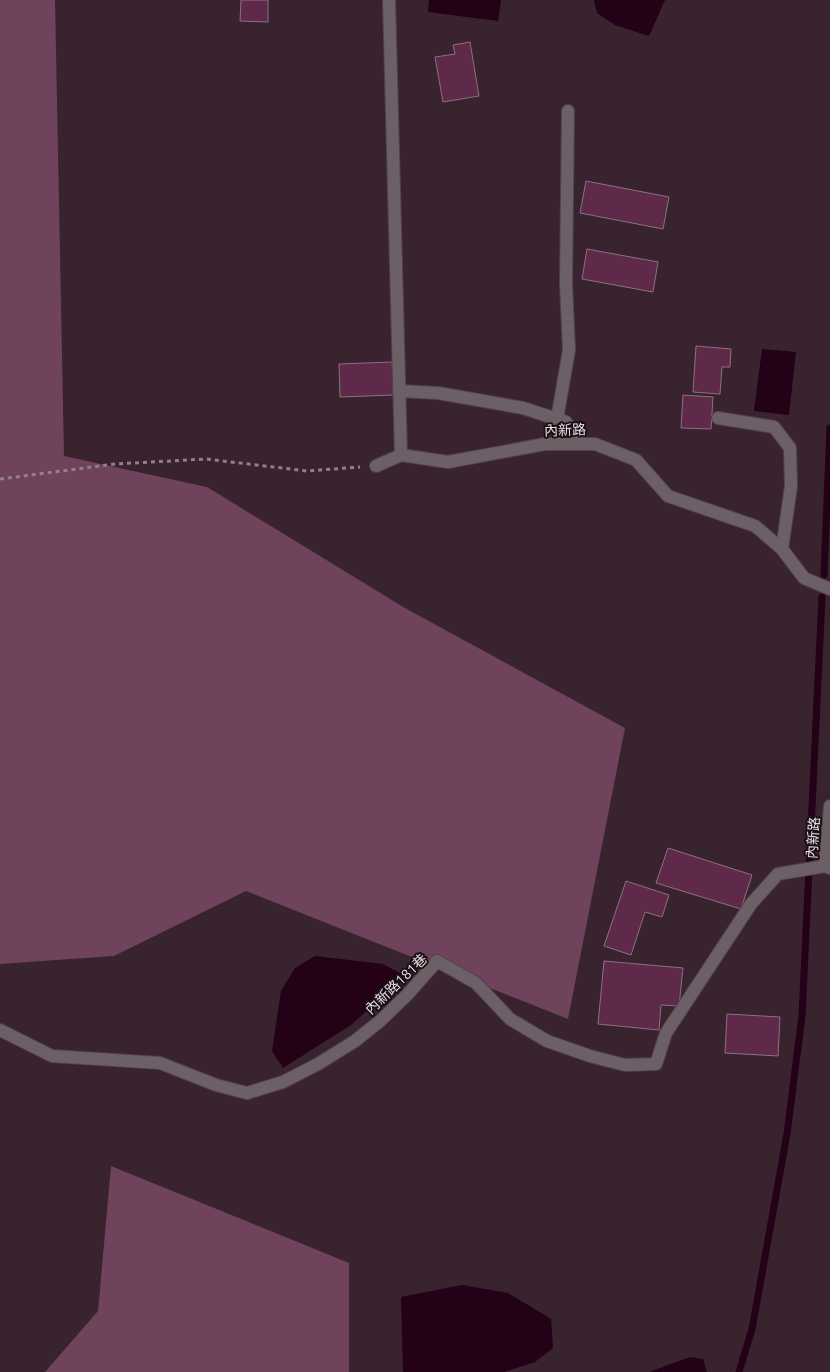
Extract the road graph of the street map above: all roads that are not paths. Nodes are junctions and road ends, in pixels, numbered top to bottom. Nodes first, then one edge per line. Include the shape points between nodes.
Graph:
1 (389, 0) edge
2 (568, 111) dead end
3 (399, 391) junction
4 (718, 418) dead end
5 (557, 419) junction
6 (582, 444) junction
7 (401, 455) junction
8 (376, 466) road end
9 (782, 549) junction
10 (830, 589) edge
11 (830, 806) edge
12 (828, 867) edge
13 (0, 1030) edge

1 - 3 street
2 - 5 street via 566,284 569,350
3 - 5 street via 447,395 523,408
3 - 7 street
4 - 9 street via 774,427 790,448 791,486
5 - 6 street via 566,422
6 - 7 street, 內新路 via 544,444 448,462
6 - 9 street, 內新路 via 595,444 636,460 668,496 755,526
7 - 8 street
9 - 10 street, 內新路 via 804,578
11 - 12 street, 內新路
12 - 13 street, 內新路181巷 via 778,874 751,904 666,1032 656,1064 626,1065 547,1041 510,1019 476,983 437,961 407,995 355,1041 283,1082 247,1093 216,1085 160,1063 52,1056

